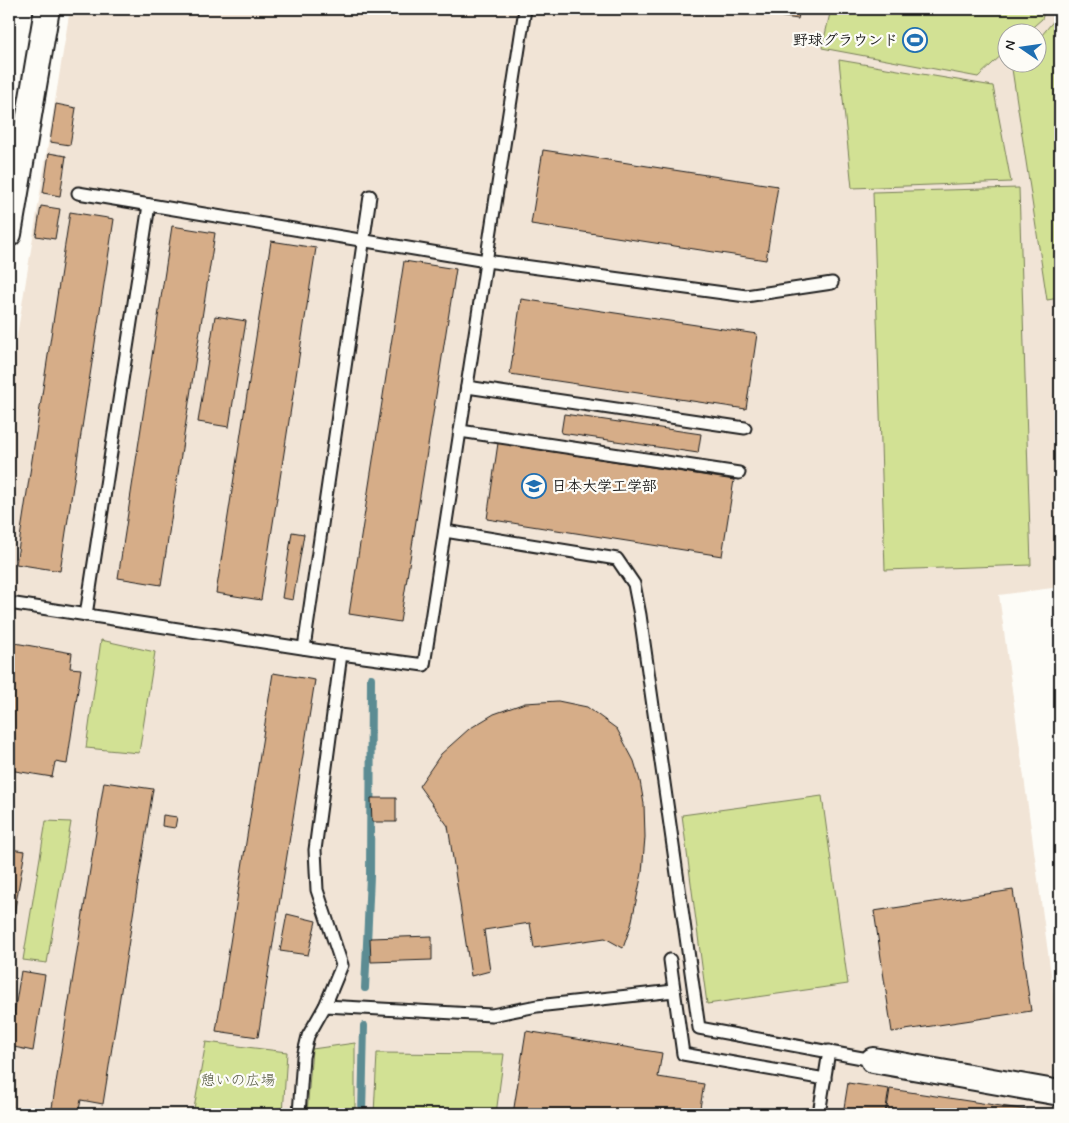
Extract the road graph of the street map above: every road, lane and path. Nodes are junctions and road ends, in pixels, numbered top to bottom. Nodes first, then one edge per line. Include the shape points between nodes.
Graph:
1 (47, 9) edge
2 (525, 9) edge
3 (13, 182) edge
4 (78, 193) dead end
5 (370, 196) dead end
6 (149, 205) junction
7 (9, 234) edge
8 (363, 240) junction
9 (486, 260) junction
10 (832, 283) dead end
11 (467, 387) junction
12 (745, 428) dead end
13 (460, 431) junction
14 (739, 473) dead end
15 (445, 531) junction
16 (9, 603) edge
17 (86, 615) junction
18 (304, 648) junction
19 (341, 654) junction
20 (670, 960) dead end
21 (674, 991) junction
22 (324, 1006) junction
23 (829, 1052) junction
24 (873, 1060) joint
25 (825, 1079) junction
26 (1060, 1093) edge
27 (299, 1114) edge
28 (819, 1114) edge

1 - 3 street
2 - 9 lane
3 - 7 street
4 - 6 lane
5 - 8 lane
6 - 8 lane
6 - 17 lane
8 - 9 lane
8 - 18 lane
9 - 10 lane via 746,296
9 - 11 lane
11 - 12 lane
11 - 13 lane
13 - 14 lane
13 - 15 lane
15 - 19 lane via 424,664
15 - 23 lane via 617,559 634,584 640,615 699,1028
16 - 17 lane
17 - 18 lane
18 - 19 lane
19 - 22 lane via 315,850 317,890 342,965
20 - 21 lane
21 - 22 lane via 537,1006 492,1015
21 - 25 lane via 683,1054
22 - 27 lane via 308,1036 303,1057
23 - 24 lane
23 - 25 lane
24 - 26 street
25 - 28 lane

